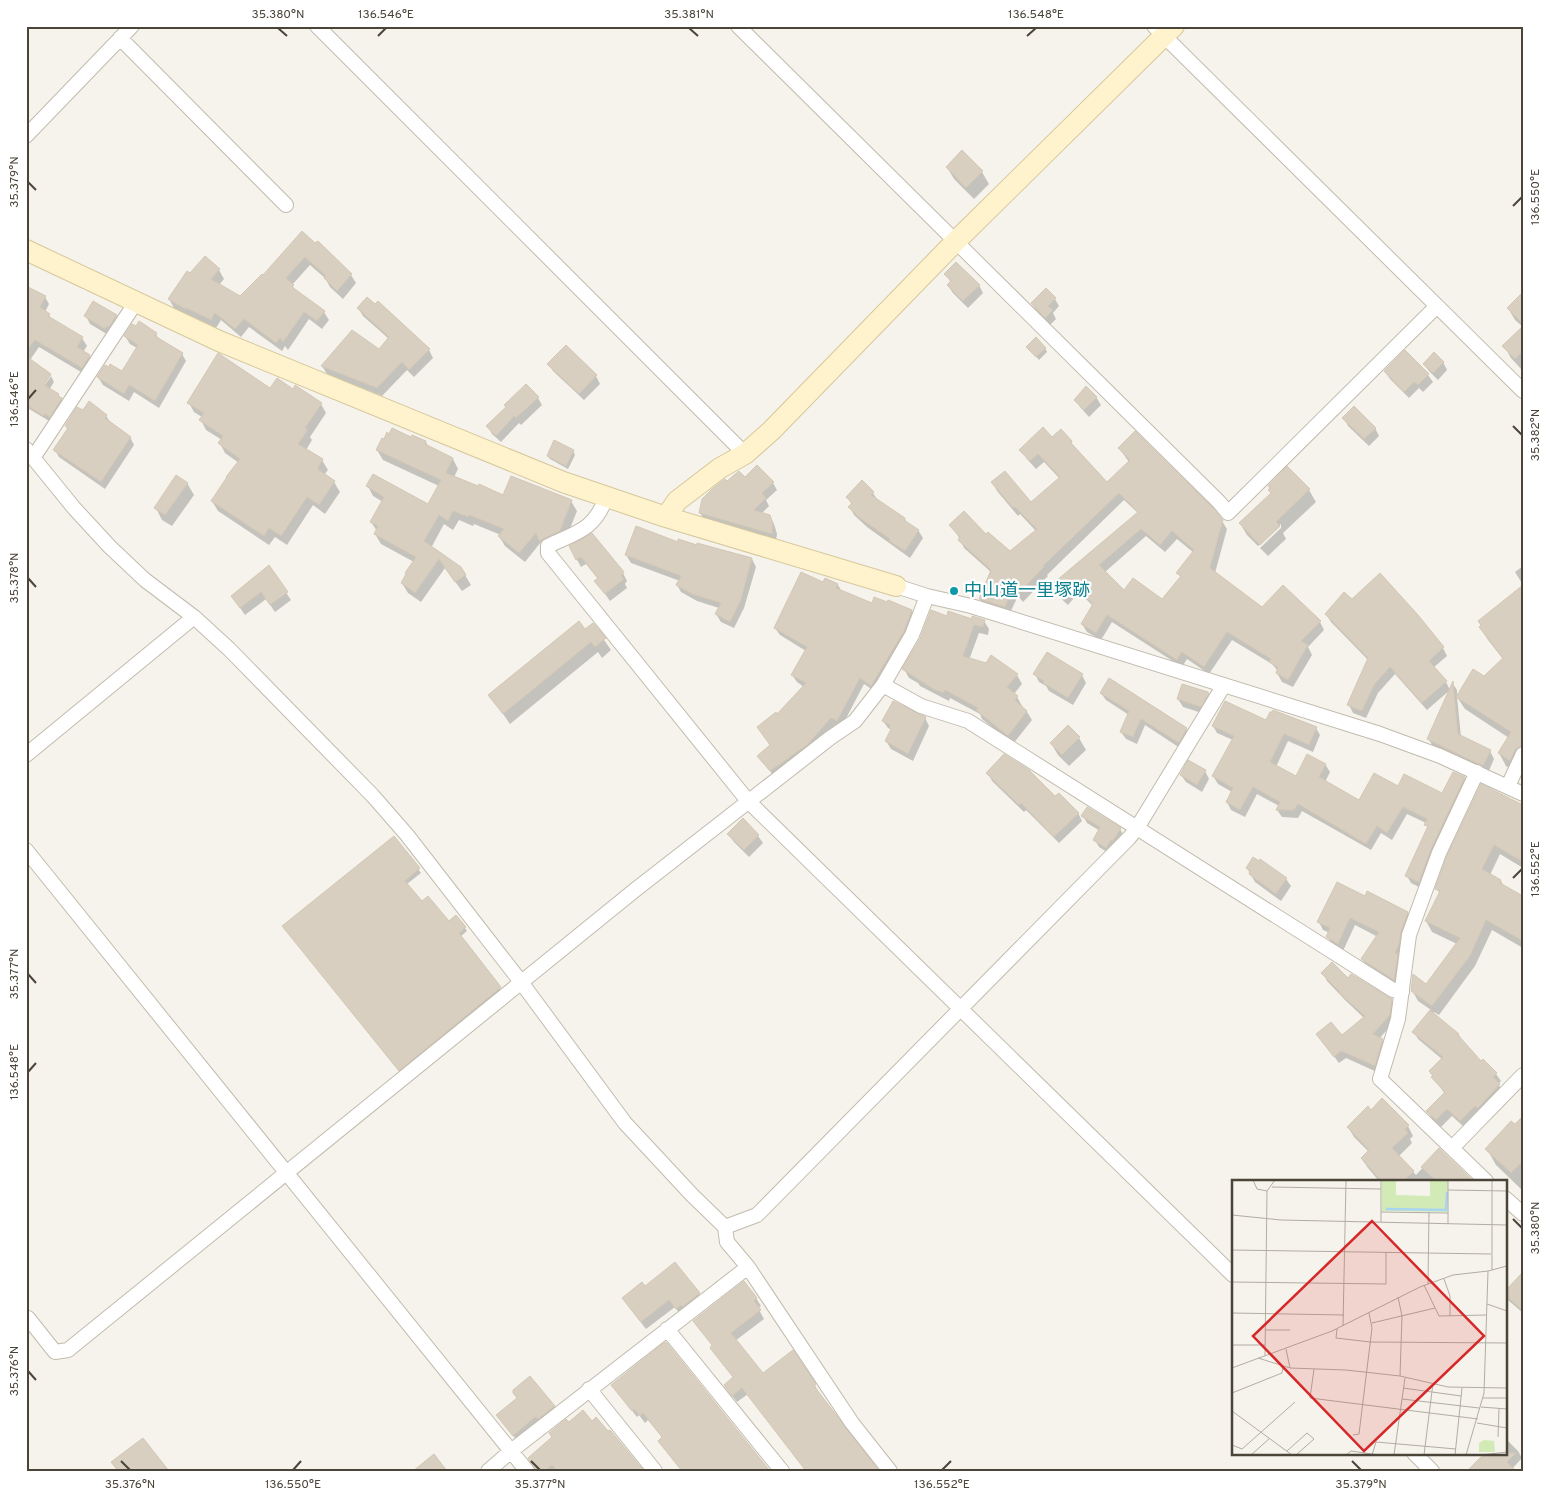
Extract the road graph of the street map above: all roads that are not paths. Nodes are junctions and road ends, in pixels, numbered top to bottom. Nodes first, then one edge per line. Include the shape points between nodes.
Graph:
1 (132, 26) edge
2 (317, 26) edge
3 (738, 26) edge
4 (1164, 29) edge
5 (120, 38) junction
6 (26, 136) edge
7 (286, 205) dead end
8 (955, 242) junction
9 (26, 250) edge
10 (136, 302) junction
11 (1437, 306) junction
12 (1523, 391) edge
13 (30, 453) edge
14 (745, 454) junction
15 (606, 498) junction
16 (666, 517) junction
17 (896, 586) joint
18 (927, 596) junction
19 (194, 617) junction
20 (883, 685) junction
21 (1224, 685) junction
22 (1523, 754) edge
23 (26, 755) edge
24 (1477, 772) junction
25 (1508, 786) junction
26 (1523, 794) edge
27 (748, 801) junction
28 (1137, 828) junction
29 (26, 850) edge
30 (521, 982) junction
31 (1402, 992) junction
32 (962, 1008) junction
33 (1523, 1075) edge
34 (1452, 1148) junction
35 (288, 1173) junction
36 (1485, 1180) edge
37 (1506, 1199) edge
38 (1523, 1214) edge
39 (725, 1227) junction
40 (748, 1267) junction
41 (1232, 1274) edge
42 (28, 1318) dead end
43 (667, 1329) junction
44 (589, 1389) junction
45 (511, 1451) junction
46 (1415, 1454) edge
47 (488, 1471) edge
48 (527, 1471) edge
49 (655, 1471) edge
50 (782, 1471) edge
51 (890, 1471) edge
52 (1432, 1471) edge

1 - 5 street
2 - 14 street
3 - 8 street
4 - 8 street
4 - 11 street
5 - 6 street
5 - 7 street
8 - 11 street via 1228,513
8 - 14 street
9 - 10 street
10 - 13 street
10 - 15 street via 306,377
11 - 12 street
13 - 19 street via 110,547 145,580
14 - 16 street via 720,468 677,501
15 - 16 street
15 - 27 street via 602,510 590,525 548,546 548,554
16 - 17 street
17 - 18 street
18 - 20 street via 912,635
18 - 21 street via 971,606
19 - 23 street
19 - 30 street via 374,796
20 - 27 street via 855,721
20 - 28 street via 921,706 968,721
21 - 24 street via 1380,734
21 - 28 street
22 - 25 street
24 - 25 street
24 - 31 street via 1439,852 1409,935
25 - 26 street
27 - 30 street
27 - 32 street
28 - 31 street via 1393,990
28 - 32 street
29 - 35 street
30 - 35 street
30 - 39 street via 625,1123
31 - 34 street via 1398,1019 1380,1078
32 - 39 street via 757,1216
32 - 41 street
33 - 34 street
34 - 36 street
35 - 42 street via 68,1350 55,1352
35 - 45 street
37 - 38 street
39 - 40 street via 727,1242
40 - 43 street
40 - 51 street via 852,1422
43 - 44 street
43 - 50 street
44 - 45 street
44 - 49 street
45 - 47 street
45 - 48 street
46 - 52 street

